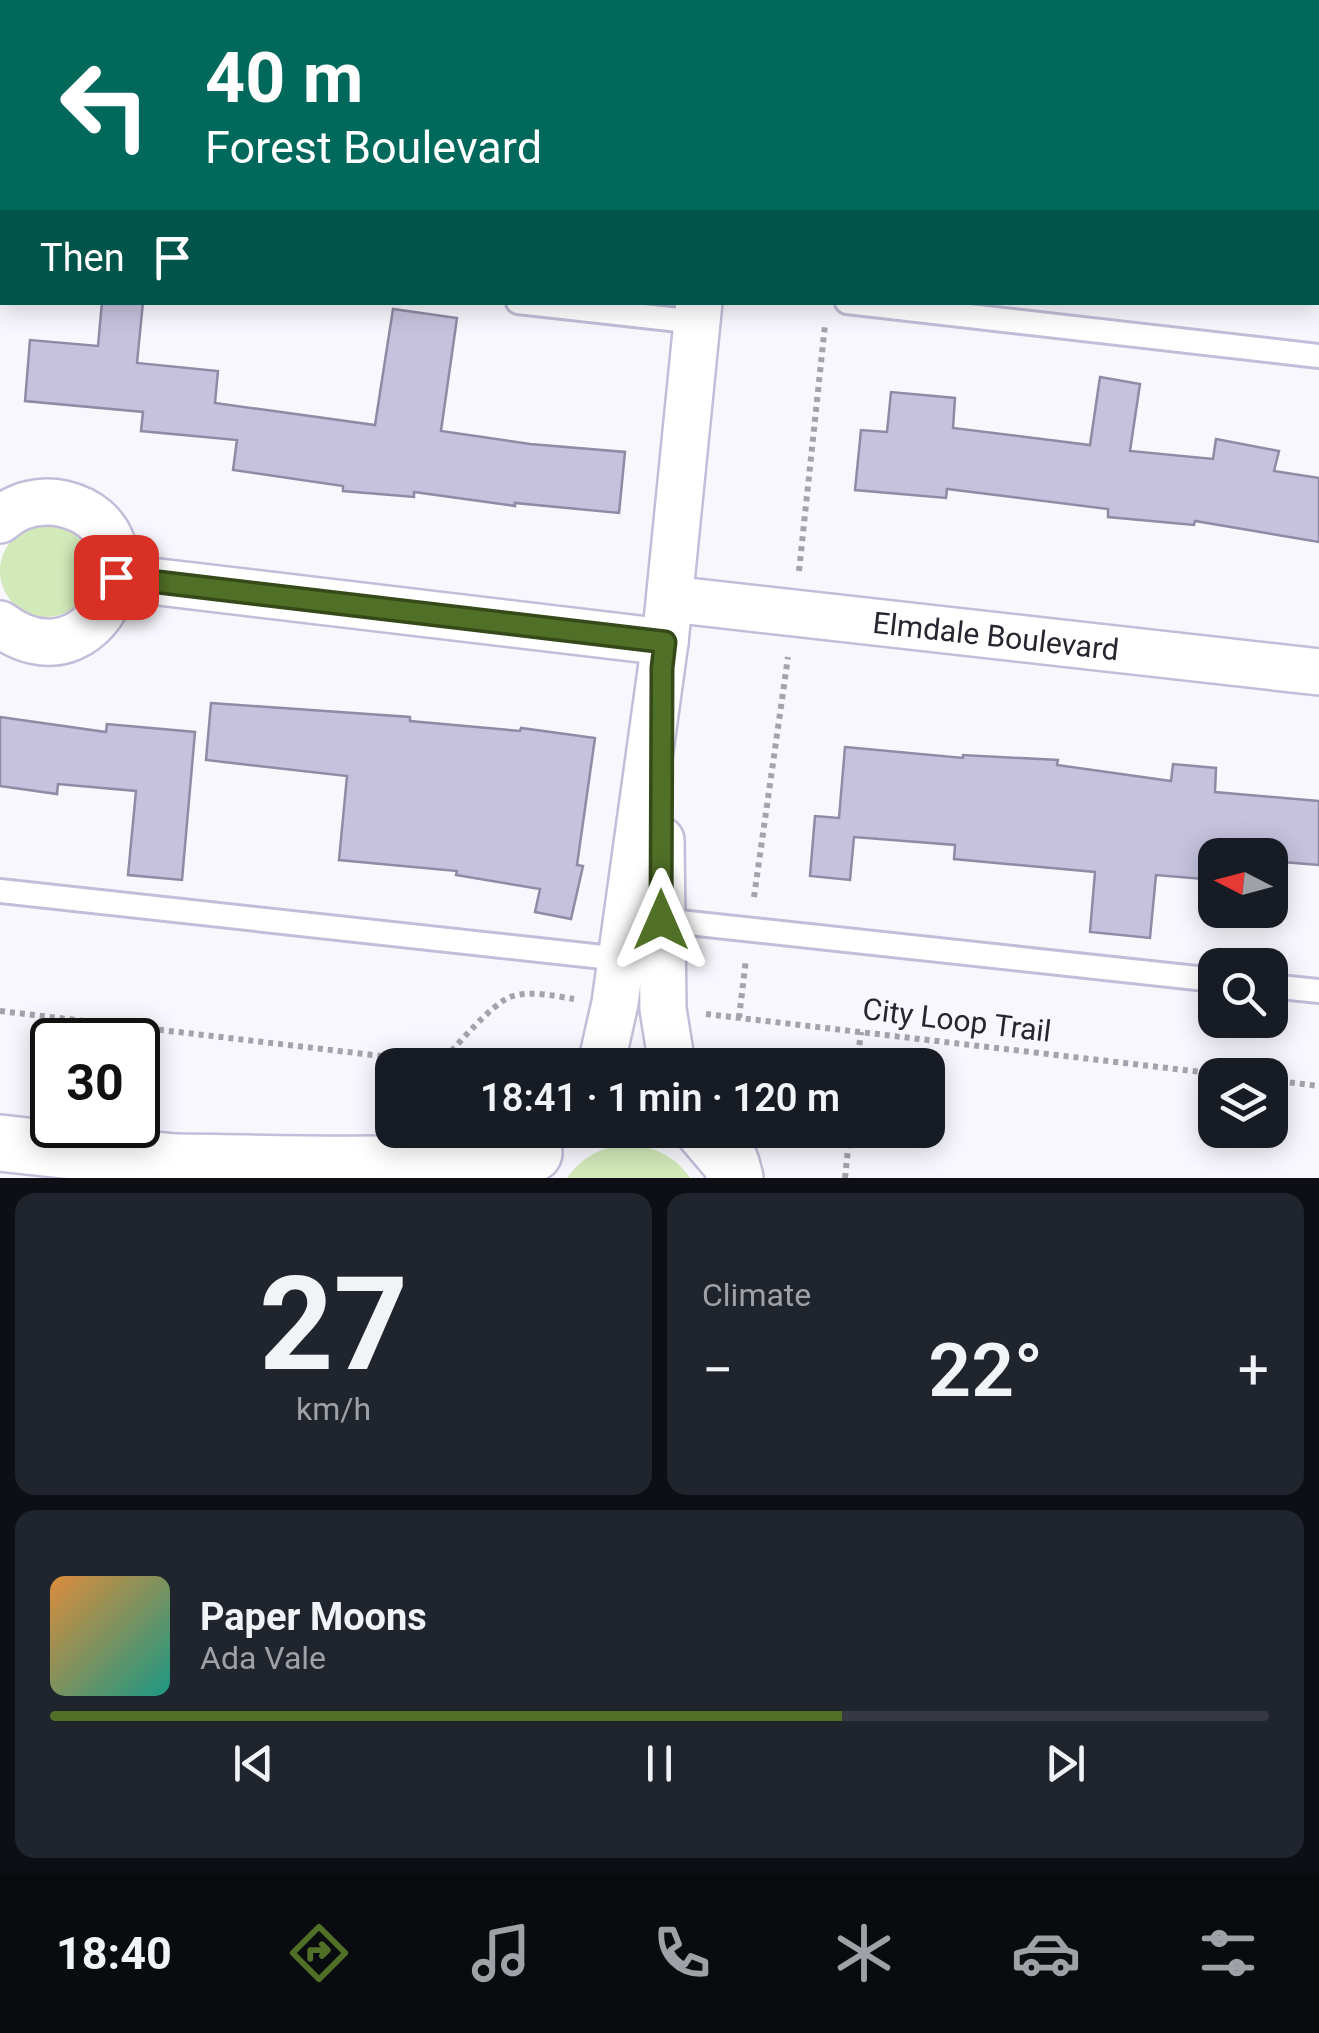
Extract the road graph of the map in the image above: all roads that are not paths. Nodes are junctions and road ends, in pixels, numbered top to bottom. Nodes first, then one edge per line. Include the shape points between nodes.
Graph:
1 (572, 305) edge
2 (873, 305) edge
3 (698, 312) edge
4 (1319, 356) edge
5 (0, 520) edge
6 (116, 577) junction
7 (0, 624) edge
8 (666, 636) junction
9 (1319, 672) edge
10 (0, 891) edge
11 (661, 920) junction
12 (621, 959) junction
13 (1198, 978) edge
14 (1288, 988) edge
15 (1319, 992) edge
16 (604, 1048) edge
17 (669, 1048) edge
18 (0, 1143) edge
19 (537, 1154) edge
20 (174, 1162) junction
21 (251, 1178) edge

1 - 3 lane
2 - 4 lane
3 - 8 street
5 - 6 street via 30,503 74,506 107,534
6 - 7 street via 103,614 71,638 32,641
6 - 8 street, Elmdale Boulevard
8 - 9 street, Elmdale Boulevard
8 - 11 street
8 - 12 street
10 - 12 lane
11 - 13 lane
11 - 17 street
12 - 16 street
14 - 15 lane
18 - 20 main road
19 - 20 main road via 426,1164
20 - 21 main road

